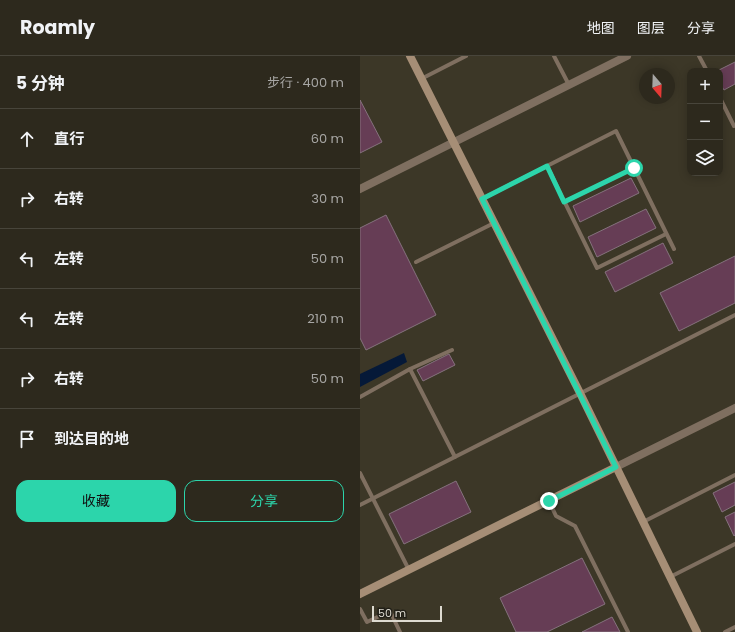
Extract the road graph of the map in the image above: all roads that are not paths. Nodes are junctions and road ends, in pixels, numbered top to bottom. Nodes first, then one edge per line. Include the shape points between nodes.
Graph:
1 (410, 56) edge
2 (466, 56) edge
3 (554, 56) edge
4 (627, 56) edge
5 (699, 56) edge
6 (705, 68) edge
7 (421, 79) junction
8 (569, 84) junction
9 (723, 104) edge
10 (734, 126) edge
11 (453, 142) junction
12 (547, 166) junction
13 (634, 168) junction
14 (360, 189) edge
15 (482, 199) junction
16 (564, 202) junction
17 (494, 224) junction
18 (666, 234) junction
19 (674, 249) dead end
20 (416, 262) dead end
21 (735, 315) edge
22 (452, 350) dead end
23 (410, 369) junction
24 (580, 393) junction
25 (360, 397) edge
26 (735, 408) edge
27 (454, 457) junction
28 (616, 467) junction
29 (360, 473) edge
30 (735, 475) edge
31 (373, 498) junction
32 (549, 501) junction
33 (360, 505) edge
34 (643, 522) junction
35 (735, 544) edge
36 (409, 570) junction
37 (670, 577) junction
38 (360, 594) edge
39 (360, 609) edge
40 (735, 627) edge
41 (400, 632) edge
42 (628, 632) edge
43 (697, 632) edge
44 (725, 632) edge

1 - 7 street
2 - 7 lane
3 - 8 lane
4 - 8 street
5 - 6 lane
7 - 11 street
8 - 11 street
9 - 10 lane
11 - 14 street
11 - 15 street
12 - 13 lane via 616,131
12 - 15 lane
12 - 16 lane
13 - 16 lane
13 - 18 lane
15 - 17 street
16 - 18 lane via 597,268
17 - 20 lane
17 - 24 street
18 - 19 lane
21 - 24 lane
22 - 23 lane
23 - 25 lane
23 - 27 lane
24 - 27 lane
24 - 28 street
26 - 28 street
27 - 31 lane
28 - 32 street
28 - 34 street
29 - 31 lane
30 - 34 lane
31 - 33 lane
31 - 36 lane
32 - 36 street
32 - 42 lane via 556,516 575,526
34 - 37 street
35 - 37 lane
36 - 38 street
37 - 43 street
39 - 41 lane via 367,622 390,611
40 - 44 lane

